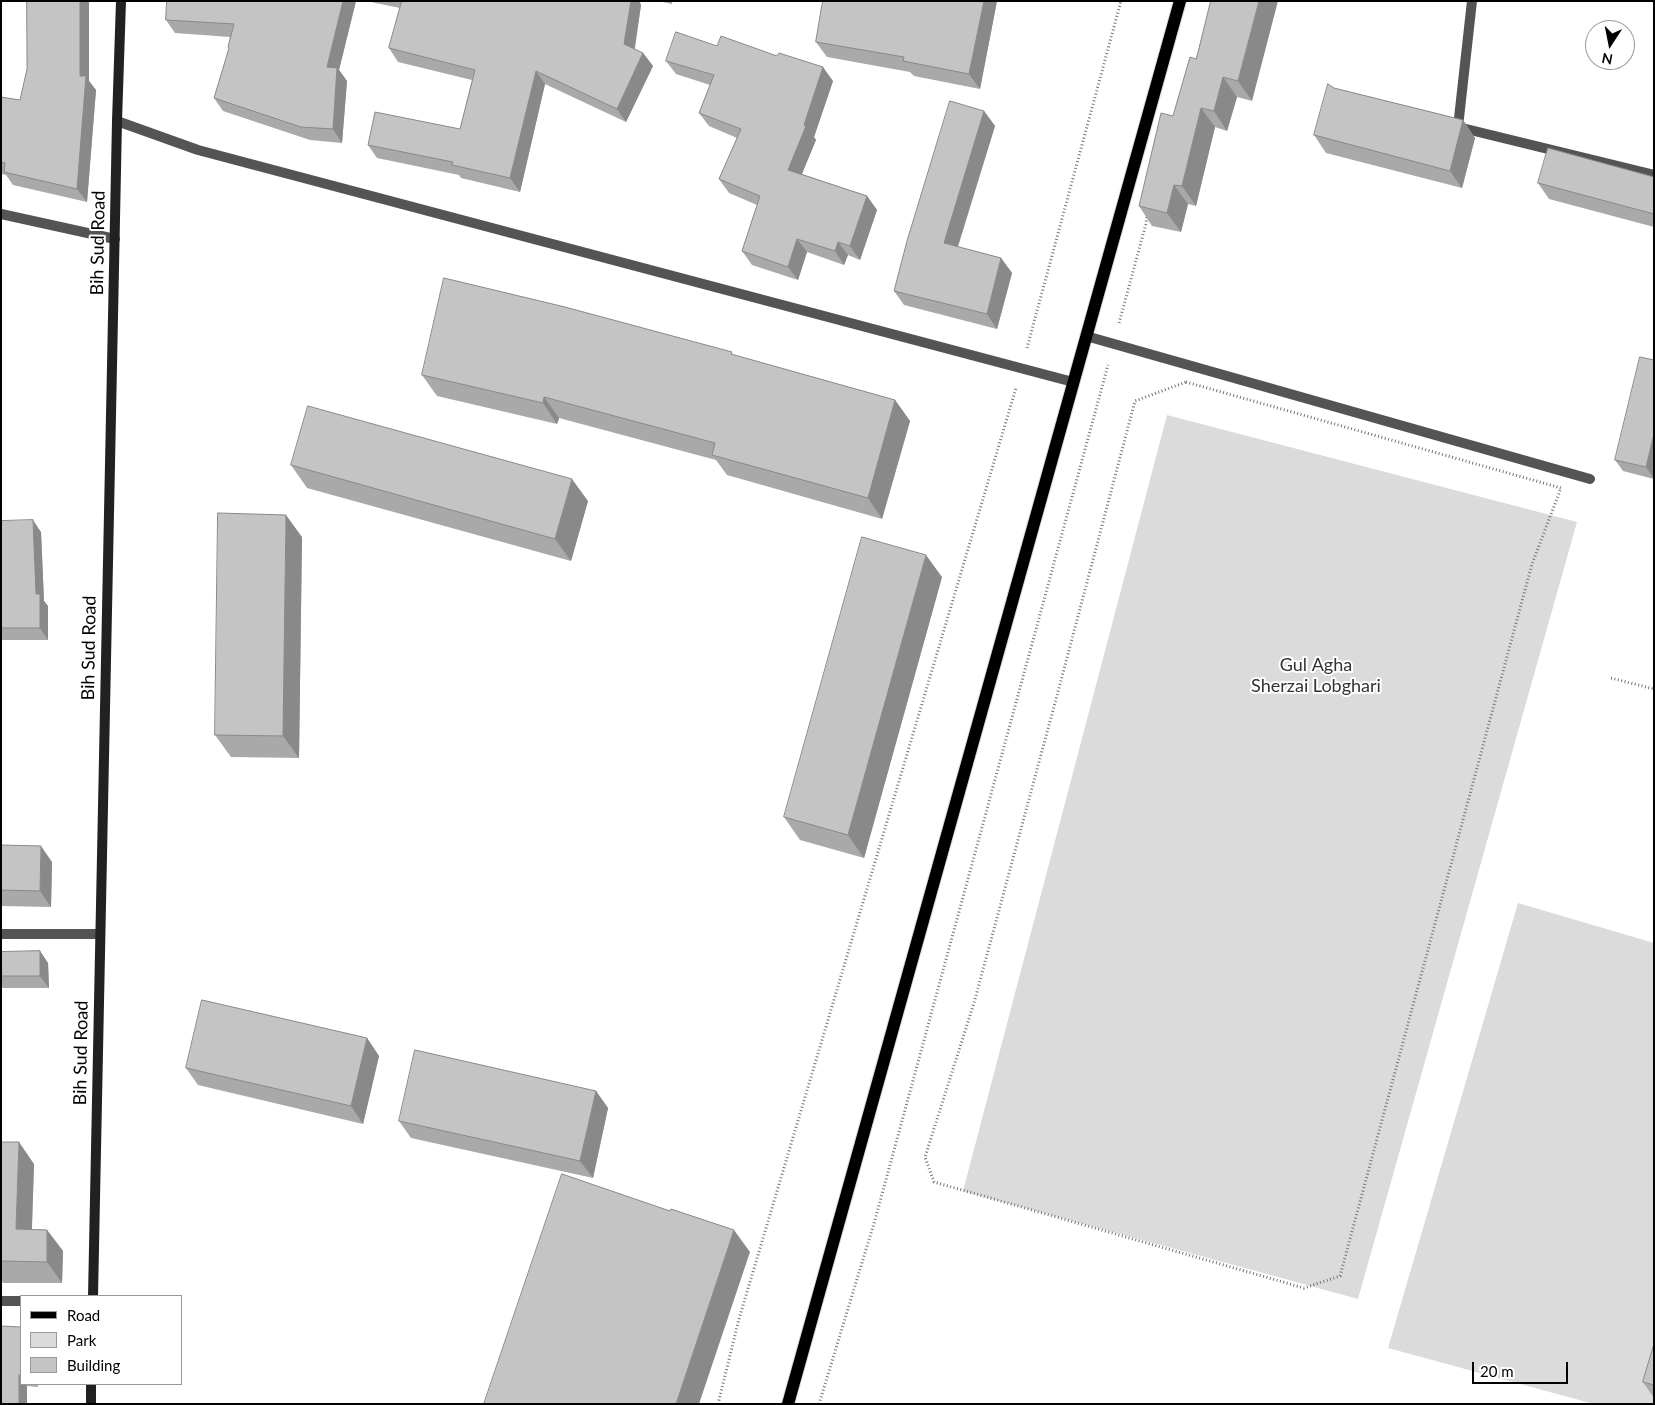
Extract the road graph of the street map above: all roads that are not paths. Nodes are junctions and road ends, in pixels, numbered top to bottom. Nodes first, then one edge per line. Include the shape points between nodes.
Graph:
1 (122, 1) edge
2 (1180, 1) edge
3 (1472, 1) edge
4 (117, 122) junction
5 (1654, 175) edge
6 (1, 214) edge
7 (114, 239) junction
8 (1086, 336) junction
9 (1073, 382) junction
10 (1590, 480) dead end
11 (1, 934) edge
12 (99, 934) junction
13 (93, 1295) edge
14 (1, 1301) edge
15 (20, 1301) edge
16 (91, 1385) edge
17 (91, 1404) edge
18 (788, 1404) edge

1 - 4 main road, Bih Sud Road
2 - 8 main road
3 - 5 street via 1453,125
4 - 7 main road, Bih Sud Road
4 - 9 street via 198,150
6 - 7 street
7 - 12 main road, Bih Sud Road
8 - 9 main road
8 - 10 street
9 - 18 main road
11 - 12 street
12 - 13 main road, Bih Sud Road
14 - 15 street
16 - 17 main road

